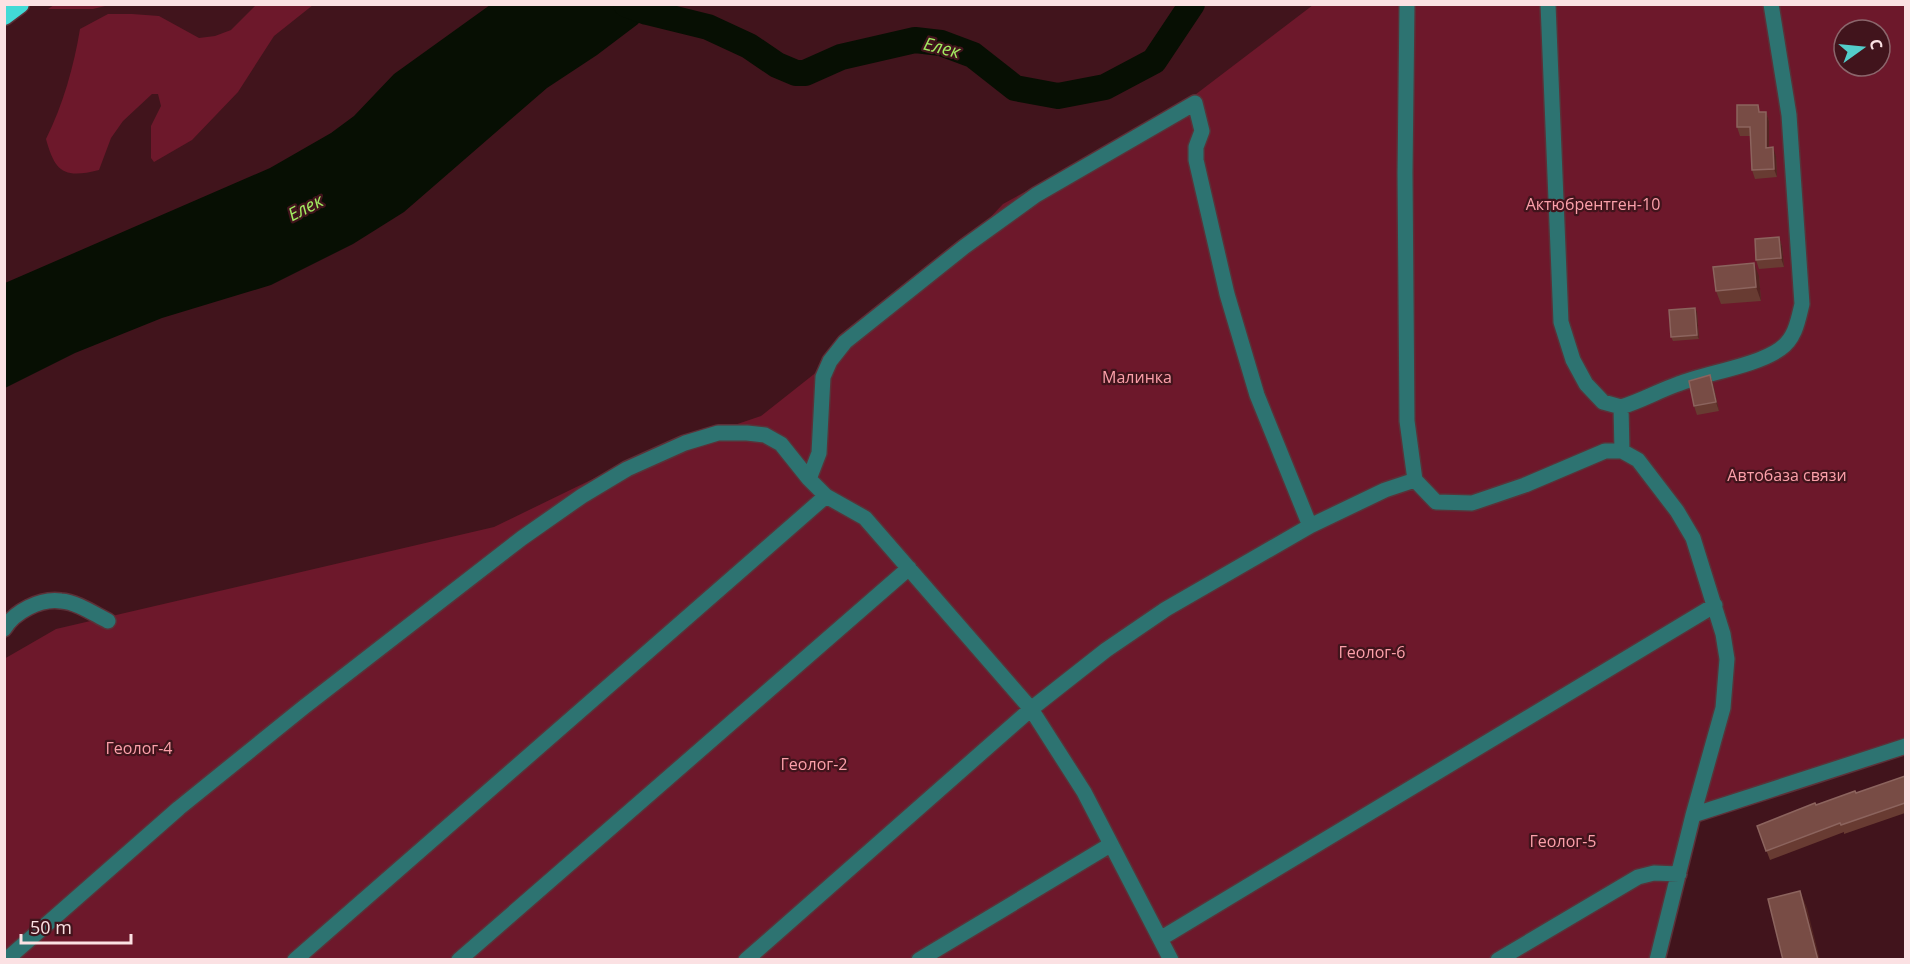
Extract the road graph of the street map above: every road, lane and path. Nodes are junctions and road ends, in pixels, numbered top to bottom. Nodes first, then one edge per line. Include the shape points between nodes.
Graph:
1 (20, 4) edge
2 (1407, 4) edge
3 (1548, 4) edge
4 (1771, 4) edge
5 (4, 16) edge
6 (1621, 407) junction
7 (1622, 451) junction
8 (809, 479) junction
9 (1415, 480) junction
10 (826, 496) junction
11 (1310, 526) junction
12 (909, 568) junction
13 (1715, 605) junction
14 (108, 621) dead end
15 (4, 629) edge
16 (1031, 709) junction
17 (1905, 746) edge
18 (1693, 815) junction
19 (1110, 845) junction
20 (1679, 874) junction
21 (1160, 939) junction
22 (6, 960) edge
23 (295, 960) edge
24 (459, 960) edge
25 (746, 960) edge
26 (919, 960) edge
27 (1171, 960) edge
28 (1498, 960) edge
29 (1657, 960) edge

1 - 5 highway
2 - 9 street via 1407,421
3 - 6 street via 1561,322 1573,360 1586,384 1603,402
4 - 6 street via 1789,115 1802,304 1797,328 1781,349 1759,359 1677,384
6 - 7 street
7 - 9 street via 1605,452 1472,503 1436,502
7 - 13 street via 1638,460 1677,511 1693,538
8 - 10 street
8 - 11 street via 819,453 823,377 845,342 1036,195 1195,103 1202,131 1196,160 1227,294 1257,395
8 - 22 street via 781,444 765,435 747,432 718,433 627,469 522,538 304,707 179,808
9 - 11 street
10 - 12 street via 864,518
10 - 23 street
11 - 16 street via 1166,609
12 - 16 street
12 - 24 street
13 - 18 street via 1727,659 1726,683 1723,708
13 - 21 street
14 - 15 street via 60,600 22,611
16 - 19 street via 1084,792
16 - 25 street
17 - 18 street
18 - 20 street
19 - 21 street
19 - 26 street
20 - 28 street via 1638,877
20 - 29 street
21 - 27 street

